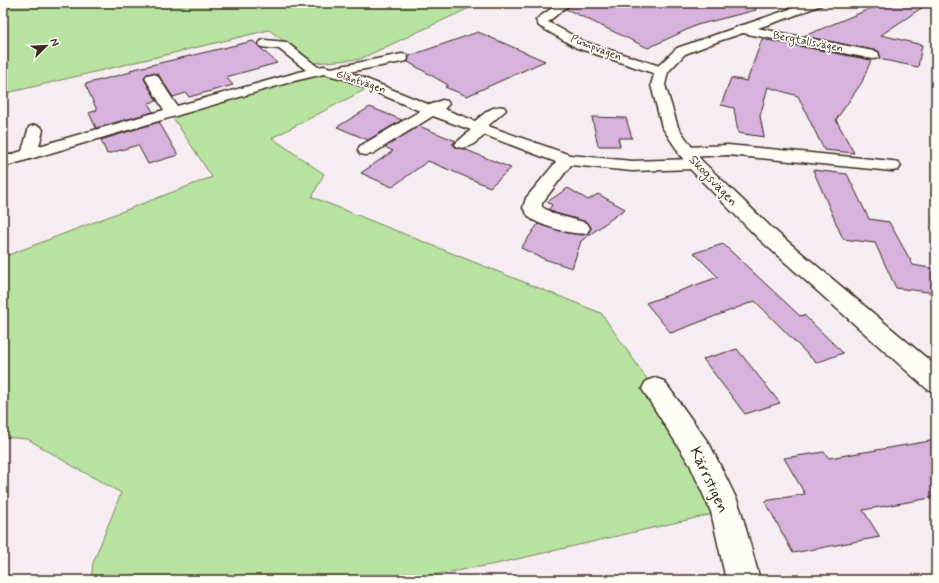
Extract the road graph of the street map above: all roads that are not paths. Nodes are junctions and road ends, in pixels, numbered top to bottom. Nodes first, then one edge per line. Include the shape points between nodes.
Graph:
1 (566, 3) edge
2 (817, 3) edge
3 (742, 29) junction
4 (265, 44) dead end
5 (873, 54) dead end
6 (402, 58) dead end
7 (661, 71) junction
8 (322, 72) junction
9 (152, 78) dead end
10 (440, 106) junction
11 (500, 110) dead end
12 (161, 112) junction
13 (480, 128) junction
14 (35, 130) dead end
15 (463, 144) dead end
16 (366, 150) dead end
17 (29, 155) junction
18 (691, 158) junction
19 (567, 160) junction
20 (3, 162) edge
21 (892, 166) dead end
22 (572, 232) dead end
23 (936, 381) edge
24 (654, 389) dead end
25 (743, 580) edge

1 - 7 street, Pumpvägen via 542,20 543,24 581,45
2 - 3 street
3 - 5 street, Bergtallsvägen
3 - 7 street via 681,51
4 - 8 street via 282,45 309,66
6 - 8 street
7 - 18 street, Skogsvägen via 658,85 670,127
8 - 10 street, Gläntvägen via 352,77 408,106
8 - 12 street, Gläntvägen via 288,74 187,101
9 - 12 street
10 - 13 street, Gläntvägen
10 - 16 street
11 - 13 street
12 - 17 street, Gläntvägen via 53,152
13 - 15 street
13 - 19 street, Gläntvägen
14 - 17 street
17 - 20 street, Gläntvägen
18 - 19 street, Gläntvägen via 632,166 613,157
18 - 21 street, Gläntvägen via 728,150
18 - 23 street, Skogsvägen via 766,234
19 - 22 street via 551,187 533,202 532,218 580,228
24 - 25 street, Kärrstigen via 700,455 726,511

